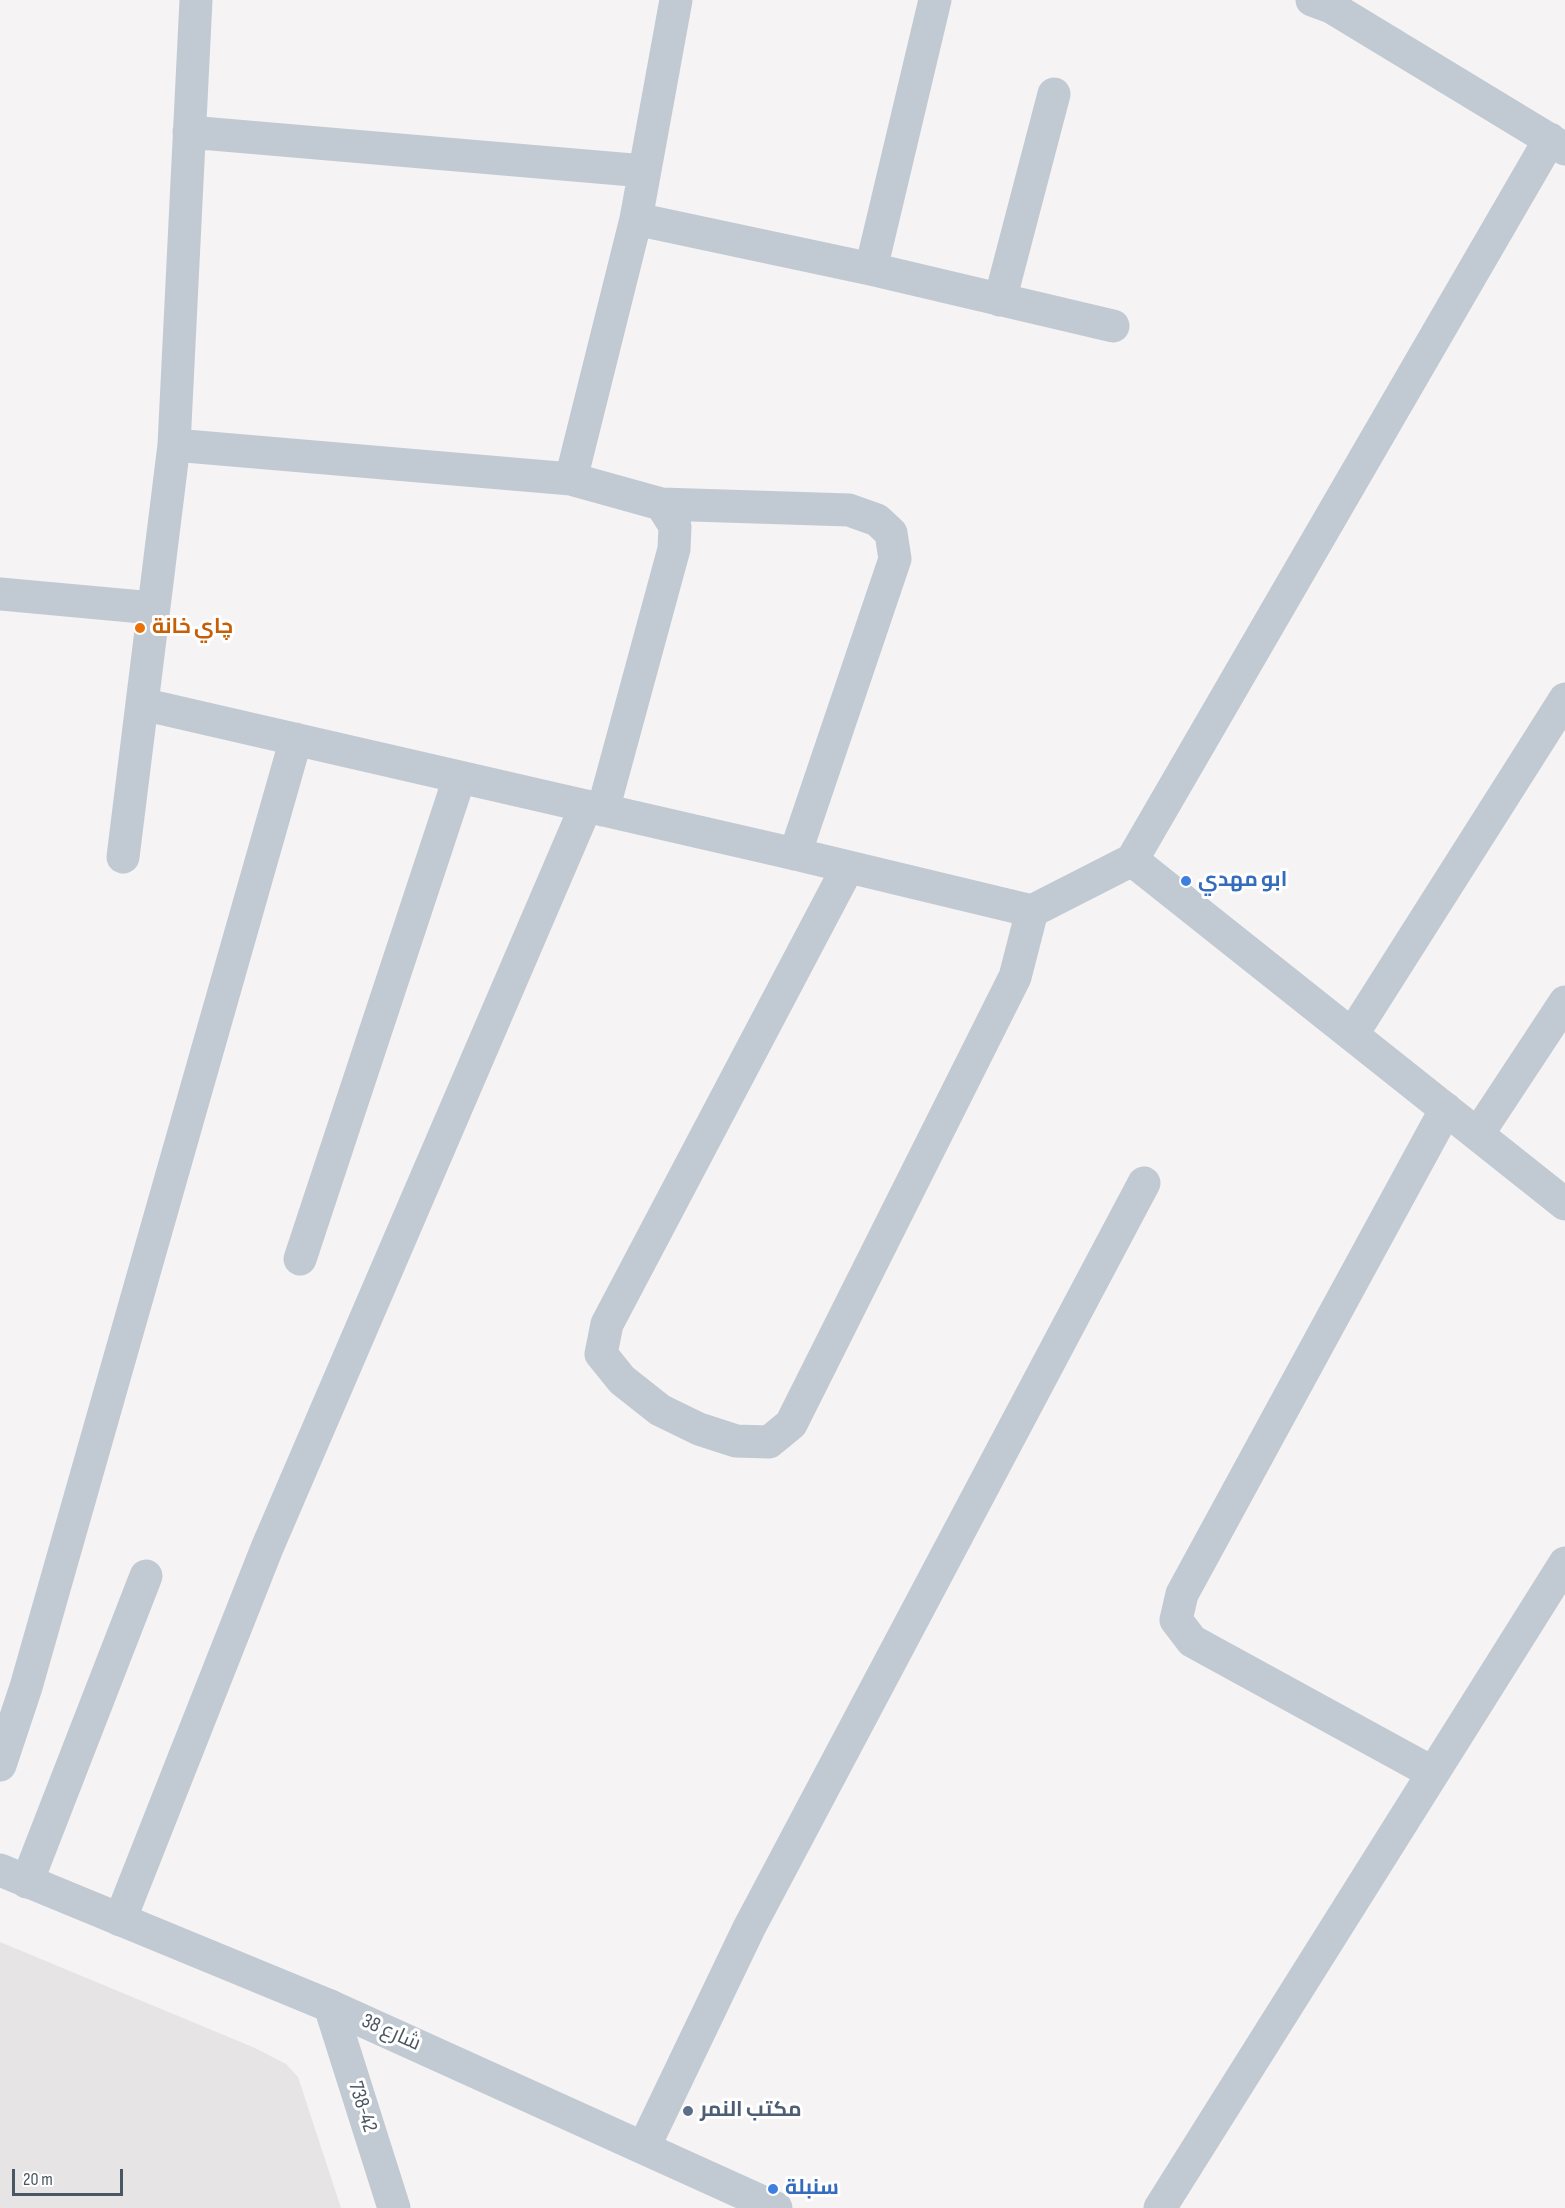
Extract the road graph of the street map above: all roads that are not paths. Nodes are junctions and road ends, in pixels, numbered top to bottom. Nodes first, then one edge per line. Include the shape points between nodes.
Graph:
1 (196, 0) edge
2 (676, 0) edge
3 (935, 0) edge
4 (1326, 2) edge
5 (1054, 94) dead end
6 (189, 132) junction
7 (1557, 144) edge
8 (644, 171) junction
9 (636, 219) junction
10 (871, 269) junction
11 (1000, 300) junction
12 (1113, 326) dead end
13 (174, 445) junction
14 (571, 480) junction
15 (661, 504) junction
16 (0, 594) edge
17 (153, 609) junction
18 (1565, 699) edge
19 (142, 704) junction
20 (296, 739) junction
21 (459, 778) junction
22 (594, 808) junction
23 (795, 854) junction
24 (123, 857) dead end
25 (1132, 860) junction
26 (848, 867) junction
27 (1032, 911) junction
28 (1565, 1002) edge
29 (1352, 1035) junction
30 (1446, 1109) junction
31 (1478, 1134) junction
32 (1144, 1183) dead end
33 (1565, 1204) edge
34 (300, 1259) dead end
35 (1565, 1563) edge
36 (146, 1576) dead end
37 (0, 1765) edge
38 (1433, 1773) junction
39 (14, 1876) edge
40 (120, 1920) junction
41 (330, 2006) junction
42 (644, 2147) junction
43 (394, 2208) edge
44 (776, 2208) edge
45 (1160, 2208) edge

1 - 6 street
2 - 8 street
3 - 10 street
4 - 7 street
5 - 11 street
6 - 8 street
6 - 13 street
7 - 25 street
8 - 9 street
9 - 10 street
9 - 14 street
10 - 11 street
11 - 12 street
13 - 14 street
13 - 17 street
14 - 15 street
15 - 22 street via 675,526 674,549
15 - 23 street via 849,510 877,520 891,533 895,559
16 - 17 street
17 - 19 street
18 - 29 street
19 - 20 street
19 - 24 street
20 - 21 street
20 - 37 street via 26,1687
21 - 22 street
21 - 34 street
22 - 23 street
22 - 40 street via 267,1548
23 - 26 street
25 - 27 street
25 - 29 street
26 - 27 street
26 - 27 street via 607,1324 603,1344 602,1354 622,1380 660,1410 736,1441 769,1442 791,1424 1015,977
28 - 31 street
29 - 30 street
30 - 31 street
30 - 38 street via 1182,1594 1176,1620 1192,1641
31 - 33 street
32 - 42 street via 750,1928
35 - 38 street
36 - 39 street
38 - 45 street
39 - 40 street, شارع 38
40 - 41 street, شارع 38
41 - 42 street, شارع 38
41 - 43 street, 738-42
42 - 44 street, شارع 38

